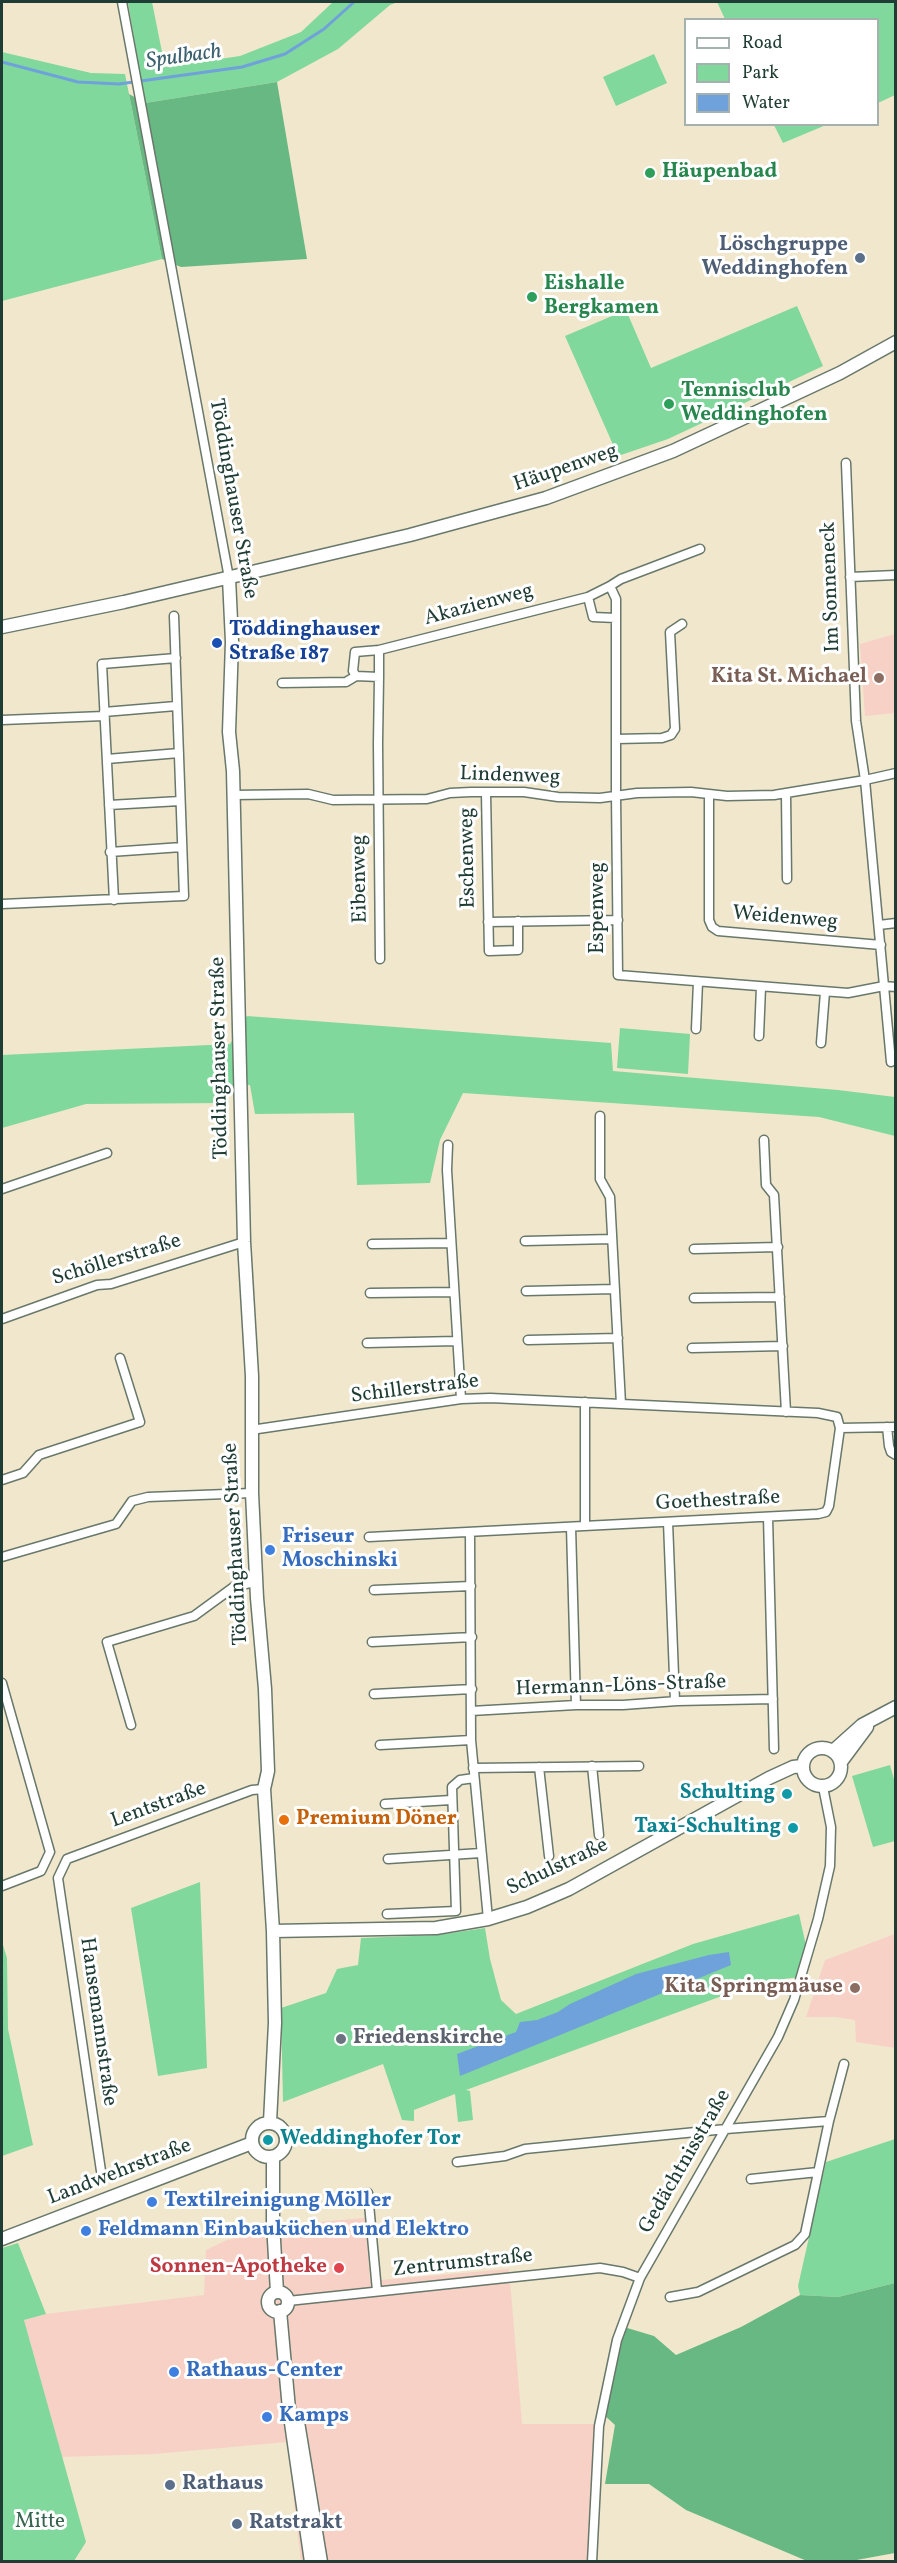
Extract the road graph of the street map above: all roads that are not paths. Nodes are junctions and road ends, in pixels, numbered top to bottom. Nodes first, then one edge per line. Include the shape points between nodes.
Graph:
1 (122, 2) edge
2 (896, 342) edge
3 (846, 463) dead end
4 (700, 549) dead end
5 (896, 575) edge
6 (850, 577) junction
7 (229, 578) junction
8 (610, 586) junction
9 (588, 597) junction
10 (174, 616) dead end
11 (616, 618) junction
12 (682, 624) dead end
13 (2, 627) edge
14 (379, 650) junction
15 (176, 658) junction
16 (356, 676) junction
17 (379, 677) junction
18 (282, 683) dead end
19 (177, 706) junction
20 (104, 714) junction
21 (2, 720) edge
22 (616, 739) junction
23 (179, 753) junction
24 (107, 759) junction
25 (896, 773) edge
26 (865, 780) junction
27 (486, 793) junction
28 (709, 794) junction
29 (786, 794) junction
30 (233, 795) junction
31 (616, 795) junction
32 (378, 800) junction
33 (180, 801) junction
34 (109, 805) junction
35 (182, 847) junction
36 (110, 852) junction
37 (787, 879) dead end
38 (114, 900) junction
39 (2, 904) edge
40 (618, 920) junction
41 (518, 921) junction
42 (488, 922) junction
43 (896, 923) edge
44 (879, 925) junction
45 (881, 945) junction
46 (380, 959) dead end
47 (698, 982) junction
48 (884, 986) junction
49 (761, 987) junction
50 (896, 987) edge
51 (825, 992) junction
52 (696, 1029) dead end
53 (759, 1036) dead end
54 (821, 1043) dead end
55 (891, 1062) dead end
56 (600, 1116) dead end
57 (764, 1140) dead end
58 (448, 1145) dead end
59 (107, 1153) dead end
60 (2, 1189) edge
61 (612, 1239) junction
62 (244, 1242) junction
63 (525, 1242) dead end
64 (451, 1243) junction
65 (372, 1244) dead end
66 (778, 1247) junction
67 (694, 1249) dead end
68 (615, 1289) junction
69 (526, 1291) dead end
70 (454, 1292) junction
71 (370, 1293) dead end
72 (780, 1297) junction
73 (694, 1298) dead end
74 (2, 1319) edge
75 (618, 1338) junction
76 (528, 1340) dead end
77 (456, 1341) junction
78 (368, 1343) dead end
79 (783, 1346) junction
80 (692, 1348) dead end
81 (120, 1358) dead end
82 (461, 1399) junction
83 (585, 1402) junction
84 (621, 1404) junction
85 (786, 1412) junction
86 (891, 1427) edge
87 (840, 1428) junction
88 (251, 1430) junction
89 (896, 1455) edge
90 (2, 1480) edge
91 (252, 1493) junction
92 (768, 1517) junction
93 (668, 1522) junction
94 (585, 1526) junction
95 (571, 1527) junction
96 (470, 1533) junction
97 (369, 1537) dead end
98 (2, 1557) edge
99 (256, 1582) junction
100 (471, 1586) junction
101 (374, 1590) dead end
102 (472, 1637) junction
103 (372, 1641) dead end
104 (2, 1683) edge
105 (472, 1689) junction
106 (374, 1694) dead end
107 (773, 1699) junction
108 (675, 1701) junction
109 (576, 1705) junction
110 (896, 1707) edge
111 (471, 1711) junction
112 (876, 1718) junction
113 (131, 1725) dead end
114 (471, 1740) junction
115 (380, 1745) dead end
116 (774, 1749) dead end
117 (833, 1751) junction
118 (841, 1762) junction
119 (592, 1766) junction
120 (639, 1766) dead end
121 (802, 1766) junction
122 (538, 1767) junction
123 (473, 1768) junction
124 (474, 1778) junction
125 (824, 1787) junction
126 (264, 1789) junction
127 (451, 1800) junction
128 (385, 1804) dead end
129 (599, 1835) dead end
130 (481, 1853) junction
131 (453, 1856) junction
132 (549, 1856) dead end
133 (388, 1859) dead end
134 (58, 1878) joint
135 (2, 1886) edge
136 (387, 1914) dead end
137 (488, 1919) junction
138 (273, 1931) junction
139 (844, 2064) dead end
140 (830, 2121) junction
141 (270, 2122) junction
142 (726, 2129) junction
143 (252, 2143) junction
144 (273, 2157) junction
145 (457, 2162) dead end
146 (101, 2171) dead end
147 (818, 2172) junction
148 (751, 2179) dead end
149 (368, 2193) dead end
150 (2, 2239) edge
151 (640, 2278) junction
152 (377, 2291) junction
153 (277, 2292) junction
154 (670, 2297) dead end
155 (288, 2301) junction
156 (280, 2311) junction
157 (288, 2393) junction
158 (311, 2562) edge
159 (321, 2562) edge
160 (592, 2562) edge

1 - 7 street, Töddinghauser Straße
2 - 7 street, Häupenweg via 741,420 597,480 497,513
3 - 6 street, Im Sonneneck
4 - 8 street, Akazienweg
5 - 6 street
6 - 26 street, Im Sonneneck via 856,721
7 - 13 street, Häupenweg
7 - 30 street, Töddinghauser Straße
8 - 9 street, Akazienweg
8 - 11 street via 616,598
9 - 11 street via 593,617
9 - 14 street, Akazienweg
10 - 15 street
11 - 22 street
12 - 22 street via 670,632 675,729 662,738
14 - 16 street, Akazienweg via 355,652
14 - 17 street
15 - 19 street
15 - 20 street via 102,664
16 - 17 street
16 - 18 street via 346,682
17 - 32 street
19 - 20 street
19 - 23 street
20 - 21 street
20 - 24 street
22 - 31 street
23 - 24 street
23 - 33 street
24 - 34 street
25 - 26 street, Lindenweg
26 - 29 street, Lindenweg
26 - 44 street
27 - 31 street, Lindenweg
27 - 32 street, Lindenweg
27 - 42 street, Eschenweg
28 - 29 street, Lindenweg
28 - 31 street, Lindenweg
28 - 45 street, Weidenweg via 712,927 718,931
29 - 37 street
30 - 32 street, Lindenweg via 308,794 333,800
30 - 62 street, Töddinghauser Straße
31 - 40 street, Espenweg
32 - 46 street, Eibenweg
33 - 34 street
33 - 35 street
34 - 36 street
35 - 36 street
35 - 38 street via 184,896
36 - 38 street
38 - 39 street
40 - 41 street, Eschenweg
40 - 47 street, Espenweg via 618,975
41 - 42 street, Eschenweg
41 - 42 street, Eschenweg via 518,950 489,951
43 - 44 street
44 - 45 street
45 - 48 street
47 - 49 street, Espenweg
47 - 52 street
48 - 50 street, Espenweg
48 - 51 street, Espenweg via 848,993
48 - 55 street
49 - 51 street, Espenweg
49 - 53 street
51 - 54 street
56 - 61 street via 600,1179 610,1197
57 - 66 street via 766,1185 774,1195
58 - 64 street
59 - 60 street
61 - 63 street
61 - 68 street
62 - 74 street, Schöllerstraße via 111,1284 86,1288
62 - 88 street, Töddinghauser Straße via 252,1376
64 - 65 street
64 - 70 street
66 - 67 street
66 - 72 street
68 - 69 street
68 - 75 street
70 - 71 street
70 - 77 street
72 - 73 street
72 - 79 street
75 - 76 street
75 - 84 street
77 - 78 street
77 - 82 street
79 - 80 street
79 - 85 street
81 - 90 street via 140,1422 39,1455 23,1473
82 - 83 street, Schillerstraße
82 - 88 street, Schillerstraße
83 - 84 street, Schillerstraße
83 - 94 street
84 - 85 street, Schillerstraße
85 - 87 street, Schillerstraße via 834,1414
86 - 87 street
86 - 89 street via 889,1446
87 - 92 street, Goethestraße via 826,1512
88 - 91 street, Töddinghauser Straße
91 - 98 street via 132,1501 116,1524
91 - 99 street, Töddinghauser Straße
92 - 93 street, Goethestraße
92 - 107 street
93 - 94 street, Goethestraße
93 - 108 street
94 - 95 street, Goethestraße
95 - 96 street, Goethestraße
95 - 109 street
96 - 97 street, Goethestraße
96 - 100 street
99 - 113 street via 235,1586 194,1616 107,1642
99 - 126 street, Töddinghauser Straße via 265,1689 268,1771
100 - 101 street
100 - 102 street
102 - 103 street
102 - 105 street
104 - 135 street via 50,1852 41,1871
105 - 106 street
105 - 111 street
107 - 108 street, Hermann-Löns-Straße
107 - 116 street
108 - 109 street, Hermann-Löns-Straße
109 - 111 street, Hermann-Löns-Straße
110 - 112 street
111 - 114 street
112 - 117 street via 852,1732
112 - 118 street
114 - 115 street
114 - 123 street
117 - 118 street
117 - 121 street via 816,1748
118 - 125 street via 840,1776
119 - 120 street
119 - 122 street
119 - 129 street
121 - 125 street via 810,1783
121 - 137 street, Schulstraße via 769,1778 569,1888
122 - 123 street
122 - 132 street
123 - 124 street
124 - 127 street via 455,1783
124 - 130 street
125 - 142 street, Gedächtnisstraße via 831,1853 808,1954 784,2024
126 - 134 street, Lentstraße via 252,1790 67,1859
126 - 138 street, Töddinghauser Straße
127 - 128 street
127 - 131 street
130 - 131 street
130 - 137 street
131 - 133 street
131 - 136 street via 456,1911
134 - 146 street, Hansemannstraße
137 - 138 street, Schulstraße via 413,1930
138 - 141 street, Töddinghauser Straße via 275,2023
139 - 140 street
140 - 142 street
140 - 147 street
141 - 143 street via 254,2130
141 - 144 street via 282,2128 286,2137 285,2147
142 - 145 street via 525,2149 505,2156
142 - 151 street, Gedächtnisstraße
143 - 144 street via 259,2154
143 - 150 street, Landwehrstraße
144 - 153 street
147 - 148 street
147 - 154 street via 805,2234 795,2246 698,2292
149 - 152 street
151 - 152 street, Zentrumstraße via 600,2268
151 - 160 street, Gedächtnisstraße via 617,2340 601,2415
152 - 155 street, Zentrumstraße
153 - 155 street
153 - 156 street via 269,2297 268,2303 274,2311
155 - 156 street
156 - 157 street
157 - 158 street
157 - 159 street via 300,2424

